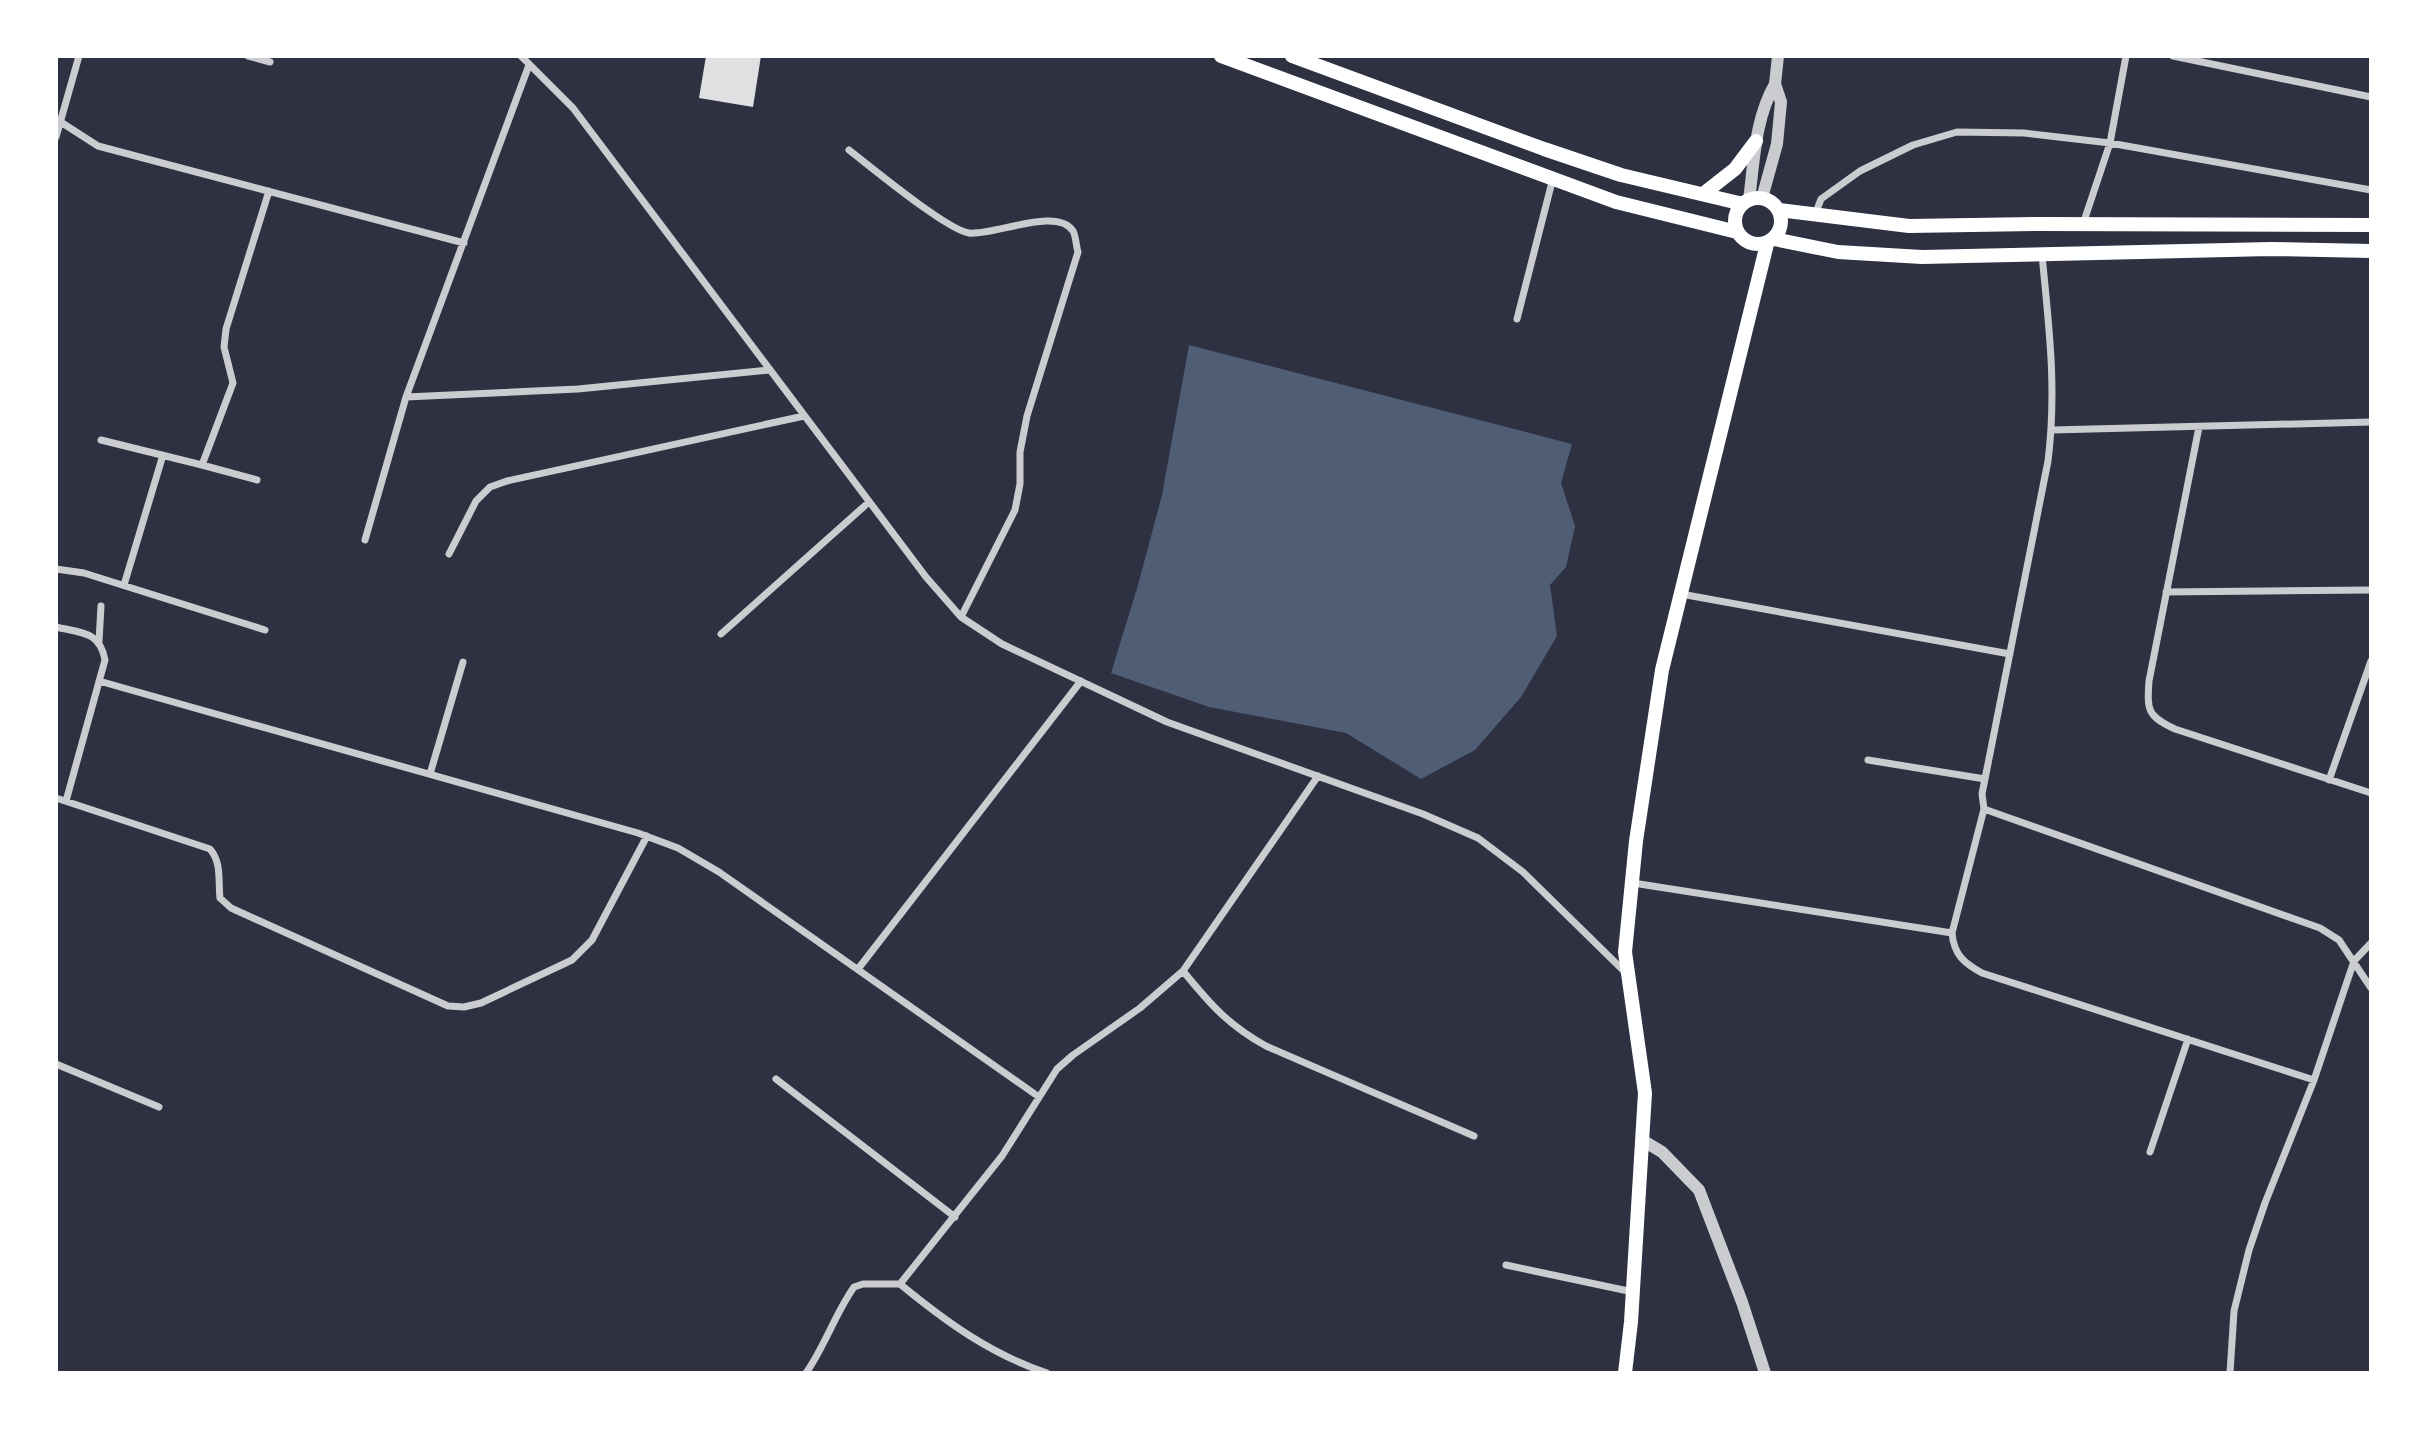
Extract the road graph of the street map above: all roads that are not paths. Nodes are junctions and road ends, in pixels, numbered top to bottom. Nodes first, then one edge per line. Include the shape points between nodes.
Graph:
1 (79, 56) edge
2 (248, 56) edge
3 (520, 56) edge
4 (1221, 56) edge
5 (1292, 56) edge
6 (1778, 56) edge
7 (2126, 56) edge
8 (2173, 56) edge
9 (270, 62) dead end
10 (529, 65) junction
11 (1775, 83) junction
12 (2371, 97) edge
13 (58, 121) edge
14 (56, 137) edge
15 (1756, 141) junction
16 (2110, 143) junction
17 (849, 150) dead end
18 (1553, 178) junction
19 (2371, 190) edge
20 (269, 191) junction
21 (1703, 194) junction
22 (1751, 201) junction
23 (1779, 210) junction
24 (1815, 216) junction
25 (2083, 224) junction
26 (2371, 225) edge
27 (1737, 232) junction
28 (1770, 241) junction
29 (464, 243) junction
30 (2371, 251) edge
31 (2042, 255) junction
32 (1517, 319) dead end
33 (770, 370) junction
34 (406, 397) junction
35 (804, 416) junction
36 (2371, 422) edge
37 (2199, 427) junction
38 (2052, 430) junction
39 (101, 440) dead end
40 (163, 456) junction
41 (202, 465) junction
42 (257, 480) dead end
43 (869, 502) junction
44 (365, 540) dead end
45 (449, 554) dead end
46 (56, 569) edge
47 (124, 586) junction
48 (2371, 590) edge
49 (2166, 592) junction
50 (1680, 594) junction
51 (101, 606) dead end
52 (961, 617) junction
53 (56, 627) edge
54 (265, 630) dead end
55 (721, 634) dead end
56 (99, 641) junction
57 (2010, 654) junction
58 (2371, 661) edge
59 (463, 662) dead end
60 (99, 681) junction
61 (1081, 681) junction
62 (1868, 760) dead end
63 (430, 774) junction
64 (1318, 776) junction
65 (1985, 779) junction
66 (2329, 780) junction
67 (2371, 793) edge
68 (56, 798) edge
69 (66, 801) junction
70 (1984, 809) junction
71 (647, 836) junction
72 (1632, 883) junction
73 (1952, 933) junction
74 (2371, 943) edge
75 (2354, 961) junction
76 (858, 970) junction
77 (1183, 971) junction
78 (1629, 976) junction
79 (2371, 988) edge
80 (2188, 1039) junction
81 (56, 1064) edge
82 (776, 1079) dead end
83 (2314, 1080) junction
84 (1039, 1097) junction
85 (159, 1107) dead end
86 (1475, 1136) dead end
87 (1642, 1140) junction
88 (2150, 1152) dead end
89 (954, 1217) junction
90 (1506, 1265) dead end
91 (900, 1284) junction
92 (1633, 1292) junction
93 (806, 1373) edge
94 (1047, 1373) edge
95 (1625, 1373) edge
96 (1765, 1373) edge
97 (2230, 1373) edge

1 - 13 street
2 - 9 street
3 - 10 street
4 - 18 main road
5 - 21 main road via 1621,175
6 - 11 street
7 - 16 street
8 - 12 street
10 - 29 street
10 - 33 street via 573,108
11 - 15 street via 1765,100
11 - 22 street via 1781,102 1777,144
13 - 14 street
13 - 20 street via 98,146
15 - 21 main road via 1735,169
15 - 22 street
16 - 19 street
16 - 24 street via 2024,133 1957,132 1913,145 1860,171 1821,199
16 - 25 street
17 - 52 street via 967,233 1040,221 1062,221 1073,231 1078,252 1027,416 1015,510
18 - 27 main road via 1616,202
18 - 32 street
20 - 29 street
20 - 41 street via 226,330 224,347 233,383
21 - 22 main road
22 - 23 main road via 1772,202
22 - 27 main road via 1737,212
23 - 24 main road
23 - 28 main road via 1780,230
24 - 25 main road via 1909,226
25 - 26 main road
27 - 28 main road via 1755,245
28 - 31 main road via 1838,252 1922,257
28 - 50 main road
29 - 34 street
30 - 31 main road
31 - 38 street via 2052,365
33 - 34 street via 578,389
33 - 35 street
34 - 44 street
35 - 43 street
35 - 45 street via 490,487 476,501
36 - 37 street
37 - 38 street
37 - 49 street
38 - 57 street
39 - 40 street
40 - 41 street
40 - 47 street
41 - 42 street
43 - 52 street
43 - 55 street
46 - 47 street
47 - 54 street
48 - 49 street
49 - 66 street via 2147,707 2157,721
50 - 57 street
50 - 72 main road via 1662,670
51 - 56 street
52 - 61 street via 1002,643
53 - 56 street
56 - 60 street via 105,660
57 - 65 street
58 - 66 street
59 - 63 street
60 - 63 street
60 - 69 street
61 - 64 street via 1167,722
61 - 76 street
62 - 65 street
63 - 71 street
64 - 77 street
64 - 78 street via 1478,838 1523,872
65 - 70 street
66 - 67 street
68 - 69 street
69 - 71 street via 210,849 219,865 220,898 231,908 448,1006 464,1007 572,960 592,940
70 - 73 street
70 - 75 street via 2320,928 2339,940
71 - 76 street via 719,872
72 - 73 street
72 - 78 main road via 1625,952
73 - 80 street via 1954,948 1964,963 1982,973
74 - 75 street
75 - 79 street
75 - 83 street
76 - 84 street
77 - 84 street via 1057,1069
77 - 86 street via 1239,1031
78 - 87 main road via 1645,1093
80 - 83 street
80 - 88 street
81 - 85 street
82 - 89 street
83 - 97 street via 2249,1250 2234,1311
84 - 89 street via 1002,1156
87 - 92 main road
87 - 96 street via 1662,1152 1699,1190
89 - 91 street
90 - 92 street
91 - 93 street via 854,1287
91 - 94 street via 979,1343
92 - 95 main road

